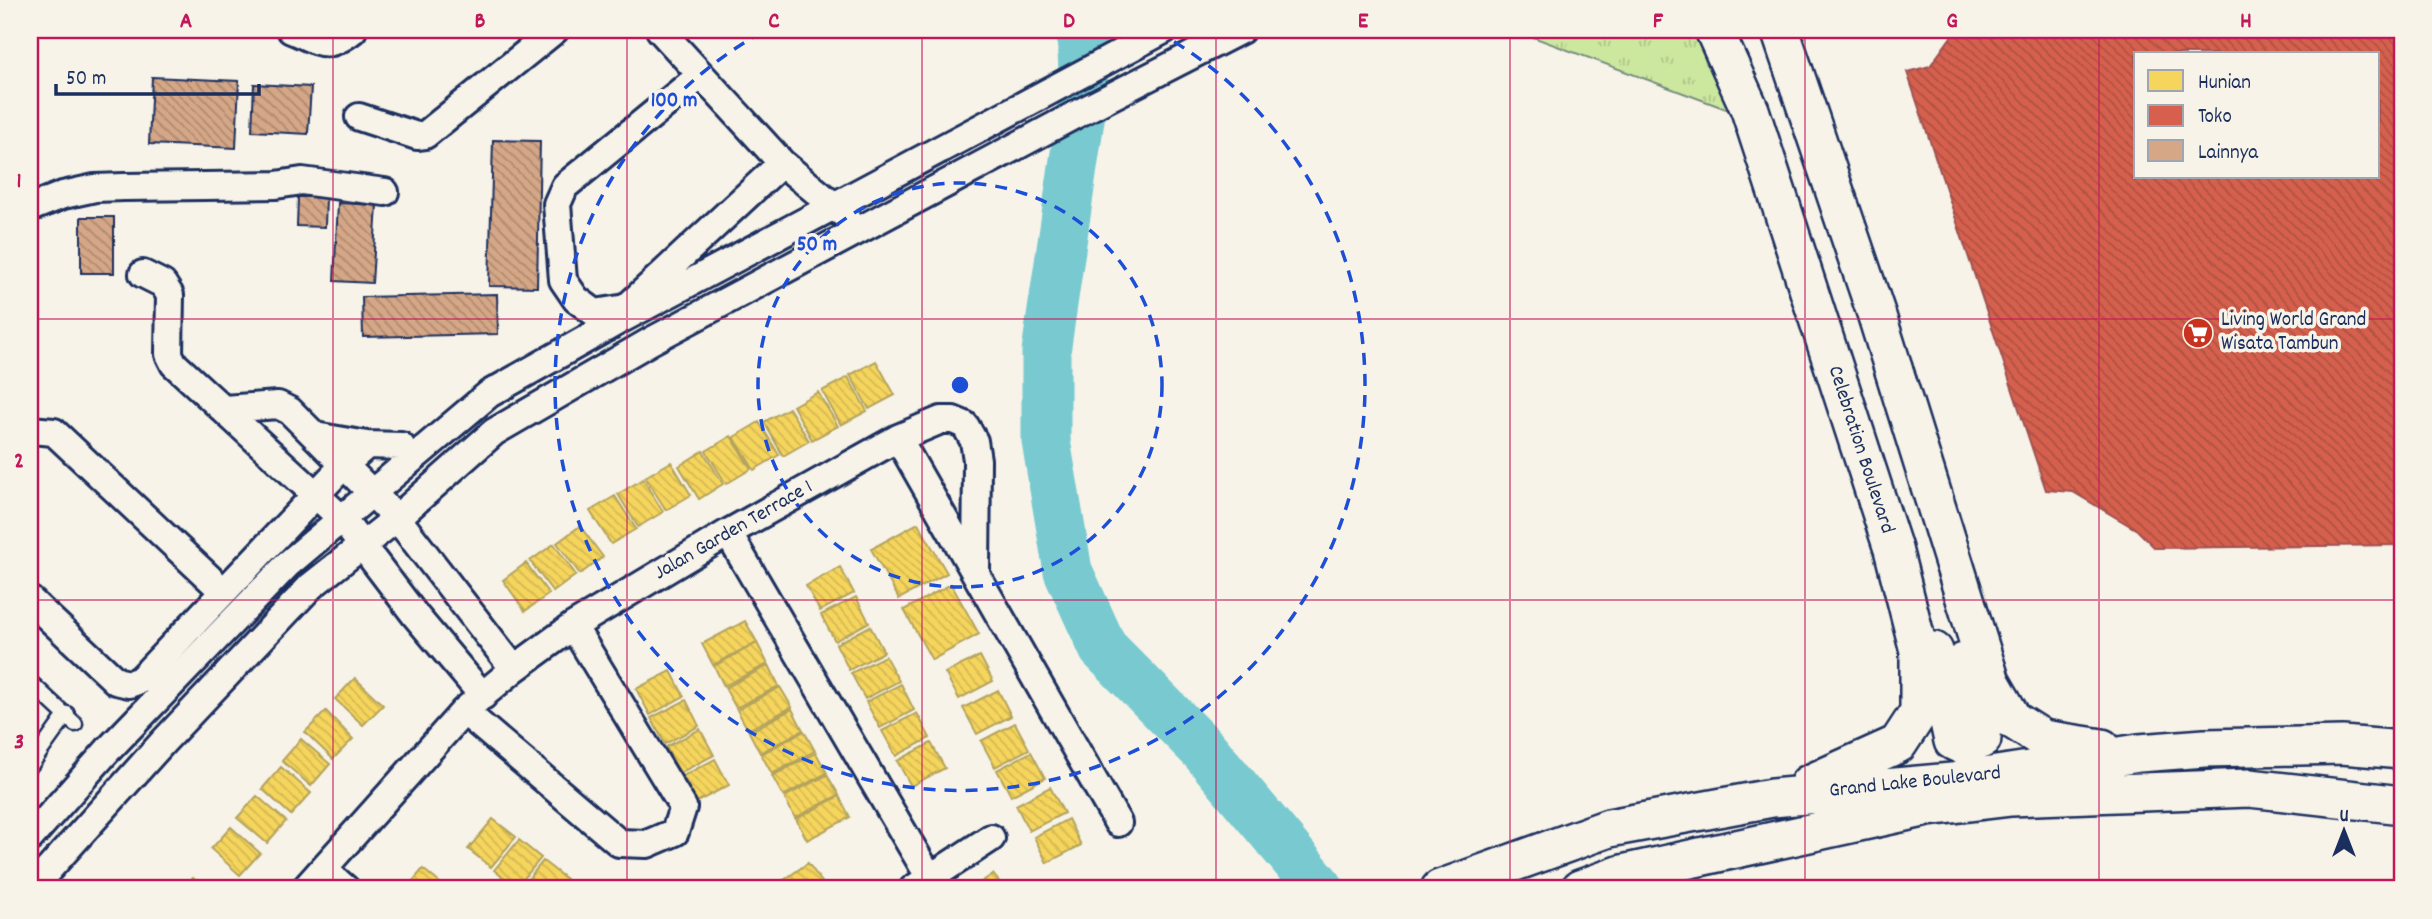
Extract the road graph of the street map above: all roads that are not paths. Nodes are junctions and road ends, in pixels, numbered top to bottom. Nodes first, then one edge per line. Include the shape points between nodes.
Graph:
1 (291, 30) edge
2 (353, 30) edge
3 (555, 30) edge
4 (660, 30) edge
5 (1164, 30) edge
6 (1241, 30) edge
7 (1714, 30) edge
8 (1780, 30) edge
9 (701, 75) junction
10 (359, 117) dead end
11 (782, 163) junction
12 (385, 192) dead end
13 (835, 205) junction
14 (30, 208) edge
15 (861, 229) junction
16 (143, 274) dead end
17 (1901, 396) junction
18 (224, 409) junction
19 (30, 429) edge
20 (315, 436) junction
21 (898, 438) junction
22 (367, 445) junction
23 (401, 446) dead end
24 (344, 466) junction
25 (373, 493) junction
26 (316, 495) junction
27 (397, 518) junction
28 (342, 519) junction
29 (728, 533) junction
30 (364, 545) junction
31 (1893, 549) junction
32 (976, 573) junction
33 (223, 591) junction
34 (30, 600) edge
35 (573, 625) junction
36 (514, 669) junction
37 (30, 682) edge
38 (474, 704) junction
39 (2402, 750) edge
40 (2138, 753) junction
41 (30, 766) edge
42 (1772, 798) junction
43 (2402, 805) edge
44 (1118, 823) dead end
45 (30, 838) edge
46 (991, 838) dead end
47 (323, 869) junction
48 (921, 883) edge
49 (31, 889) edge
50 (305, 889) edge
51 (346, 889) edge
52 (1440, 889) edge
53 (1580, 889) edge

1 - 2 street via 325,44 337,42
3 - 10 street via 425,135
4 - 9 street
5 - 13 street
6 - 15 street
7 - 31 street, Celebration Boulevard via 1750,110
8 - 17 street
9 - 11 street
9 - 11 street via 565,186 557,204 563,280 576,299 595,313 626,308
11 - 13 street
12 - 14 street via 302,181 95,188
13 - 15 street
13 - 25 street via 489,394
15 - 27 street via 651,341 494,432
16 - 18 street via 163,284 170,295 169,354 174,364
17 - 31 street via 1911,472 1982,726 1982,739 1966,747 1953,741 1913,563
17 - 40 street via 1991,682 2013,720 2043,739
18 - 20 street via 278,405
18 - 26 street
19 - 33 street via 54,432
20 - 22 street
20 - 24 street
21 - 29 street, Jalan Garden Terrace 1
21 - 32 street
21 - 32 street, Jalan Garden Terrace 1 via 941,420 965,425 977,460
22 - 23 street
22 - 24 street
24 - 25 street
24 - 26 street
25 - 27 street
25 - 28 street
26 - 28 street
26 - 33 street
27 - 30 street
27 - 36 street
28 - 30 street
28 - 45 street via 288,564 108,750
29 - 35 street, Jalan Garden Terrace 1
29 - 48 street
30 - 38 street
30 - 49 street via 311,586
31 - 42 street, Celebration Boulevard via 1919,651 1919,712 1898,744
32 - 44 street
33 - 34 street via 140,680 129,684 116,681
35 - 36 street, Jalan Garden Terrace 1
35 - 38 street via 683,807 675,832 647,844 620,843
36 - 38 street, Jalan Garden Terrace 1
37 - 41 lane via 71,719
38 - 47 street, Jalan Garden Terrace 1
39 - 40 street, Grand Lake Boulevard via 2342,745
40 - 42 street, Grand Lake Boulevard via 1952,782
42 - 52 street, Grand Lake Boulevard via 1609,828
43 - 53 street, Grand Lake Boulevard via 2249,788 2011,797 1914,810 1622,874
46 - 48 street
47 - 50 street, Jalan Garden Terrace 1
47 - 51 street

